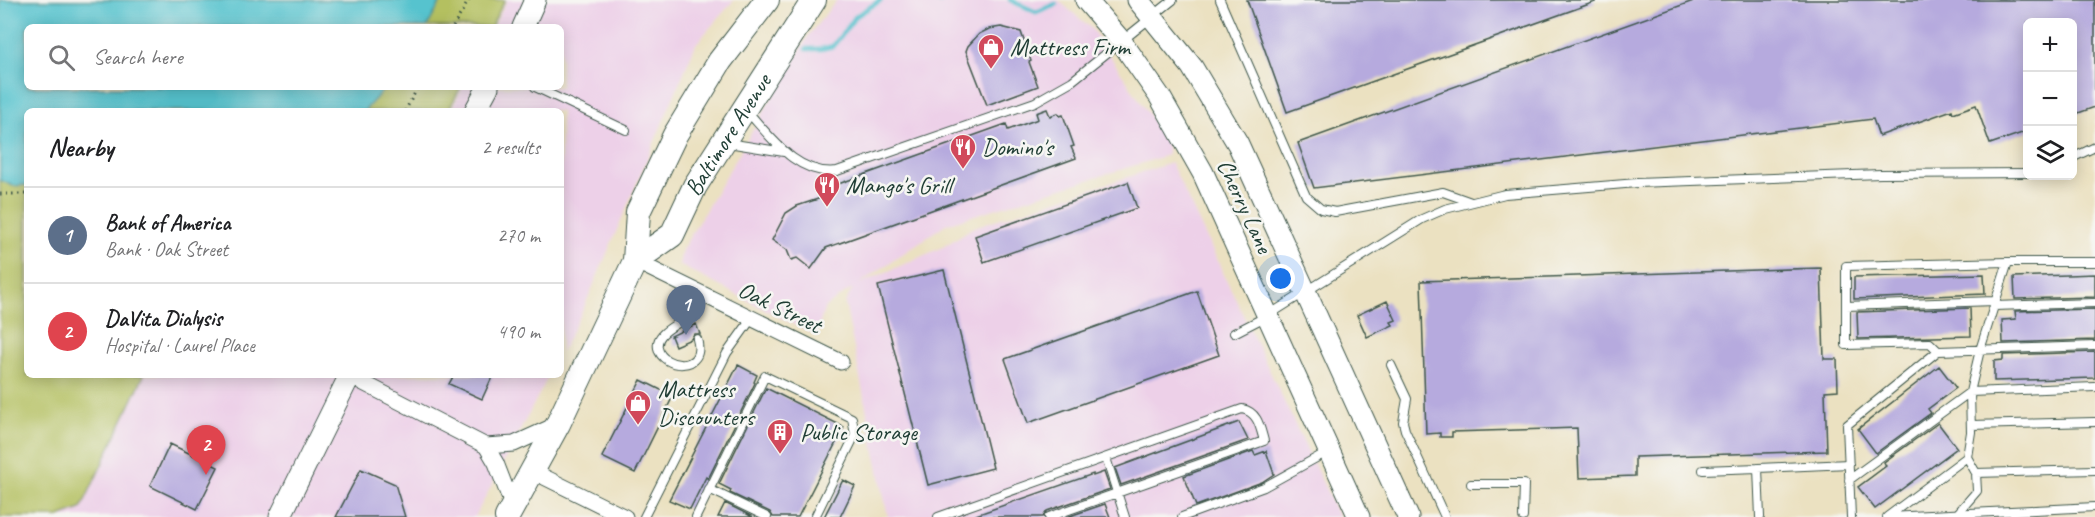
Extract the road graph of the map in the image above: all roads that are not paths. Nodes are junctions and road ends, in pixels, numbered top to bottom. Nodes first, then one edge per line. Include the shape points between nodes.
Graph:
1 (536, 0) edge
2 (767, 0) edge
3 (814, 0) edge
4 (1086, 0) edge
5 (1138, 0) edge
6 (1173, 0) edge
7 (1220, 0) edge
8 (1152, 17) junction
9 (524, 24) edge
10 (1121, 41) junction
11 (486, 90) edge
12 (541, 90) edge
13 (477, 108) edge
14 (744, 108) junction
15 (626, 130) dead end
16 (723, 142) junction
17 (2095, 147) edge
18 (786, 153) junction
19 (2077, 156) edge
20 (2023, 173) edge
21 (1471, 202) junction
22 (635, 261) junction
23 (2008, 262) junction
24 (2095, 262) edge
25 (700, 292) junction
26 (1305, 292) junction
27 (2095, 303) edge
28 (1995, 304) junction
29 (1846, 306) junction
30 (1268, 316) junction
31 (753, 318) junction
32 (1234, 333) dead end
33 (697, 339) dead end
34 (2095, 346) edge
35 (1980, 350) junction
36 (1938, 351) junction
37 (841, 362) dead end
38 (1391, 365) dead end
39 (348, 378) edge
40 (355, 378) edge
41 (2095, 387) edge
42 (1970, 392) junction
43 (2095, 422) edge
44 (558, 424) junction
45 (1971, 425) junction
46 (486, 446) junction
47 (1329, 452) junction
48 (1967, 457) junction
49 (1106, 458) junction
50 (1849, 464) junction
51 (1758, 468) junction
52 (1703, 470) dead end
53 (2095, 470) edge
54 (532, 471) junction
55 (1976, 473) junction
56 (1849, 480) junction
57 (1471, 484) dead end
58 (709, 489) junction
59 (1117, 493) junction
60 (2095, 507) edge
61 (510, 512) edge
62 (1957, 514) junction
63 (280, 517) edge
64 (626, 517) edge
65 (644, 517) edge
66 (696, 517) edge
67 (767, 517) edge
68 (815, 517) edge
69 (938, 517) edge
70 (1049, 517) edge
71 (1125, 517) edge
72 (1182, 517) edge
73 (1359, 517) edge
74 (1408, 517) edge
75 (1444, 517) edge
76 (1523, 517) edge
77 (1760, 517) edge
78 (1851, 517) edge
79 (1886, 517) edge

1 - 9 main road
2 - 22 main road, Baltimore Avenue via 720,61 675,135 638,212
3 - 14 main road, Baltimore Avenue
4 - 10 main road, Cherry Lane
5 - 8 main road, Cherry Lane
6 - 8 lane
7 - 21 lane via 1306,196 1321,208 1335,212 1443,192
8 - 10 lane
8 - 26 main road, Cherry Lane via 1192,67 1238,144
10 - 18 lane via 1072,81 1035,102 837,171 820,172
10 - 30 main road, Cherry Lane via 1160,98 1203,173
11 - 13 main road
12 - 15 lane
14 - 16 main road, Baltimore Avenue
14 - 18 lane
16 - 18 lane
16 - 22 main road, Baltimore Avenue via 695,186 672,235
17 - 19 lane
20 - 21 lane via 1636,183 1505,194
21 - 26 lane via 1422,219
22 - 25 street, Oak Street
22 - 44 main road, Baltimore Avenue
23 - 24 lane
23 - 28 lane
23 - 29 lane via 1846,266
25 - 31 street, Oak Street
25 - 33 lane via 688,320 666,331 658,348 678,365 688,364 698,357
26 - 30 lane
26 - 74 main road, Cherry Lane
27 - 28 lane
28 - 29 lane
28 - 35 lane
29 - 36 lane via 1846,345 1930,344
30 - 32 lane
30 - 47 main road, Cherry Lane
31 - 37 street, Oak Street
31 - 65 lane via 727,352
34 - 35 lane
35 - 36 lane
35 - 42 lane
36 - 50 lane via 1847,425
38 - 75 lane via 1407,399 1405,430
39 - 63 main road
40 - 46 street
41 - 42 lane
42 - 45 lane
42 - 56 lane
43 - 45 lane
44 - 46 street via 514,444
44 - 54 main road, Baltimore Avenue
45 - 48 lane
46 - 61 street via 496,463
47 - 72 lane via 1264,487
47 - 73 main road, Cherry Lane
48 - 55 lane
48 - 79 lane
49 - 59 lane
49 - 59 lane via 1242,409 1250,410 1258,420 1264,441
49 - 69 lane
50 - 51 lane
50 - 56 lane
51 - 52 lane
51 - 77 lane
53 - 55 lane
54 - 61 main road, Baltimore Avenue
54 - 64 street
55 - 62 lane via 1977,491
56 - 78 lane
57 - 76 lane via 1524,484
58 - 66 lane
58 - 67 lane
58 - 68 lane via 765,376 852,418 855,435
59 - 70 lane
59 - 71 lane
60 - 62 lane
62 - 79 lane

